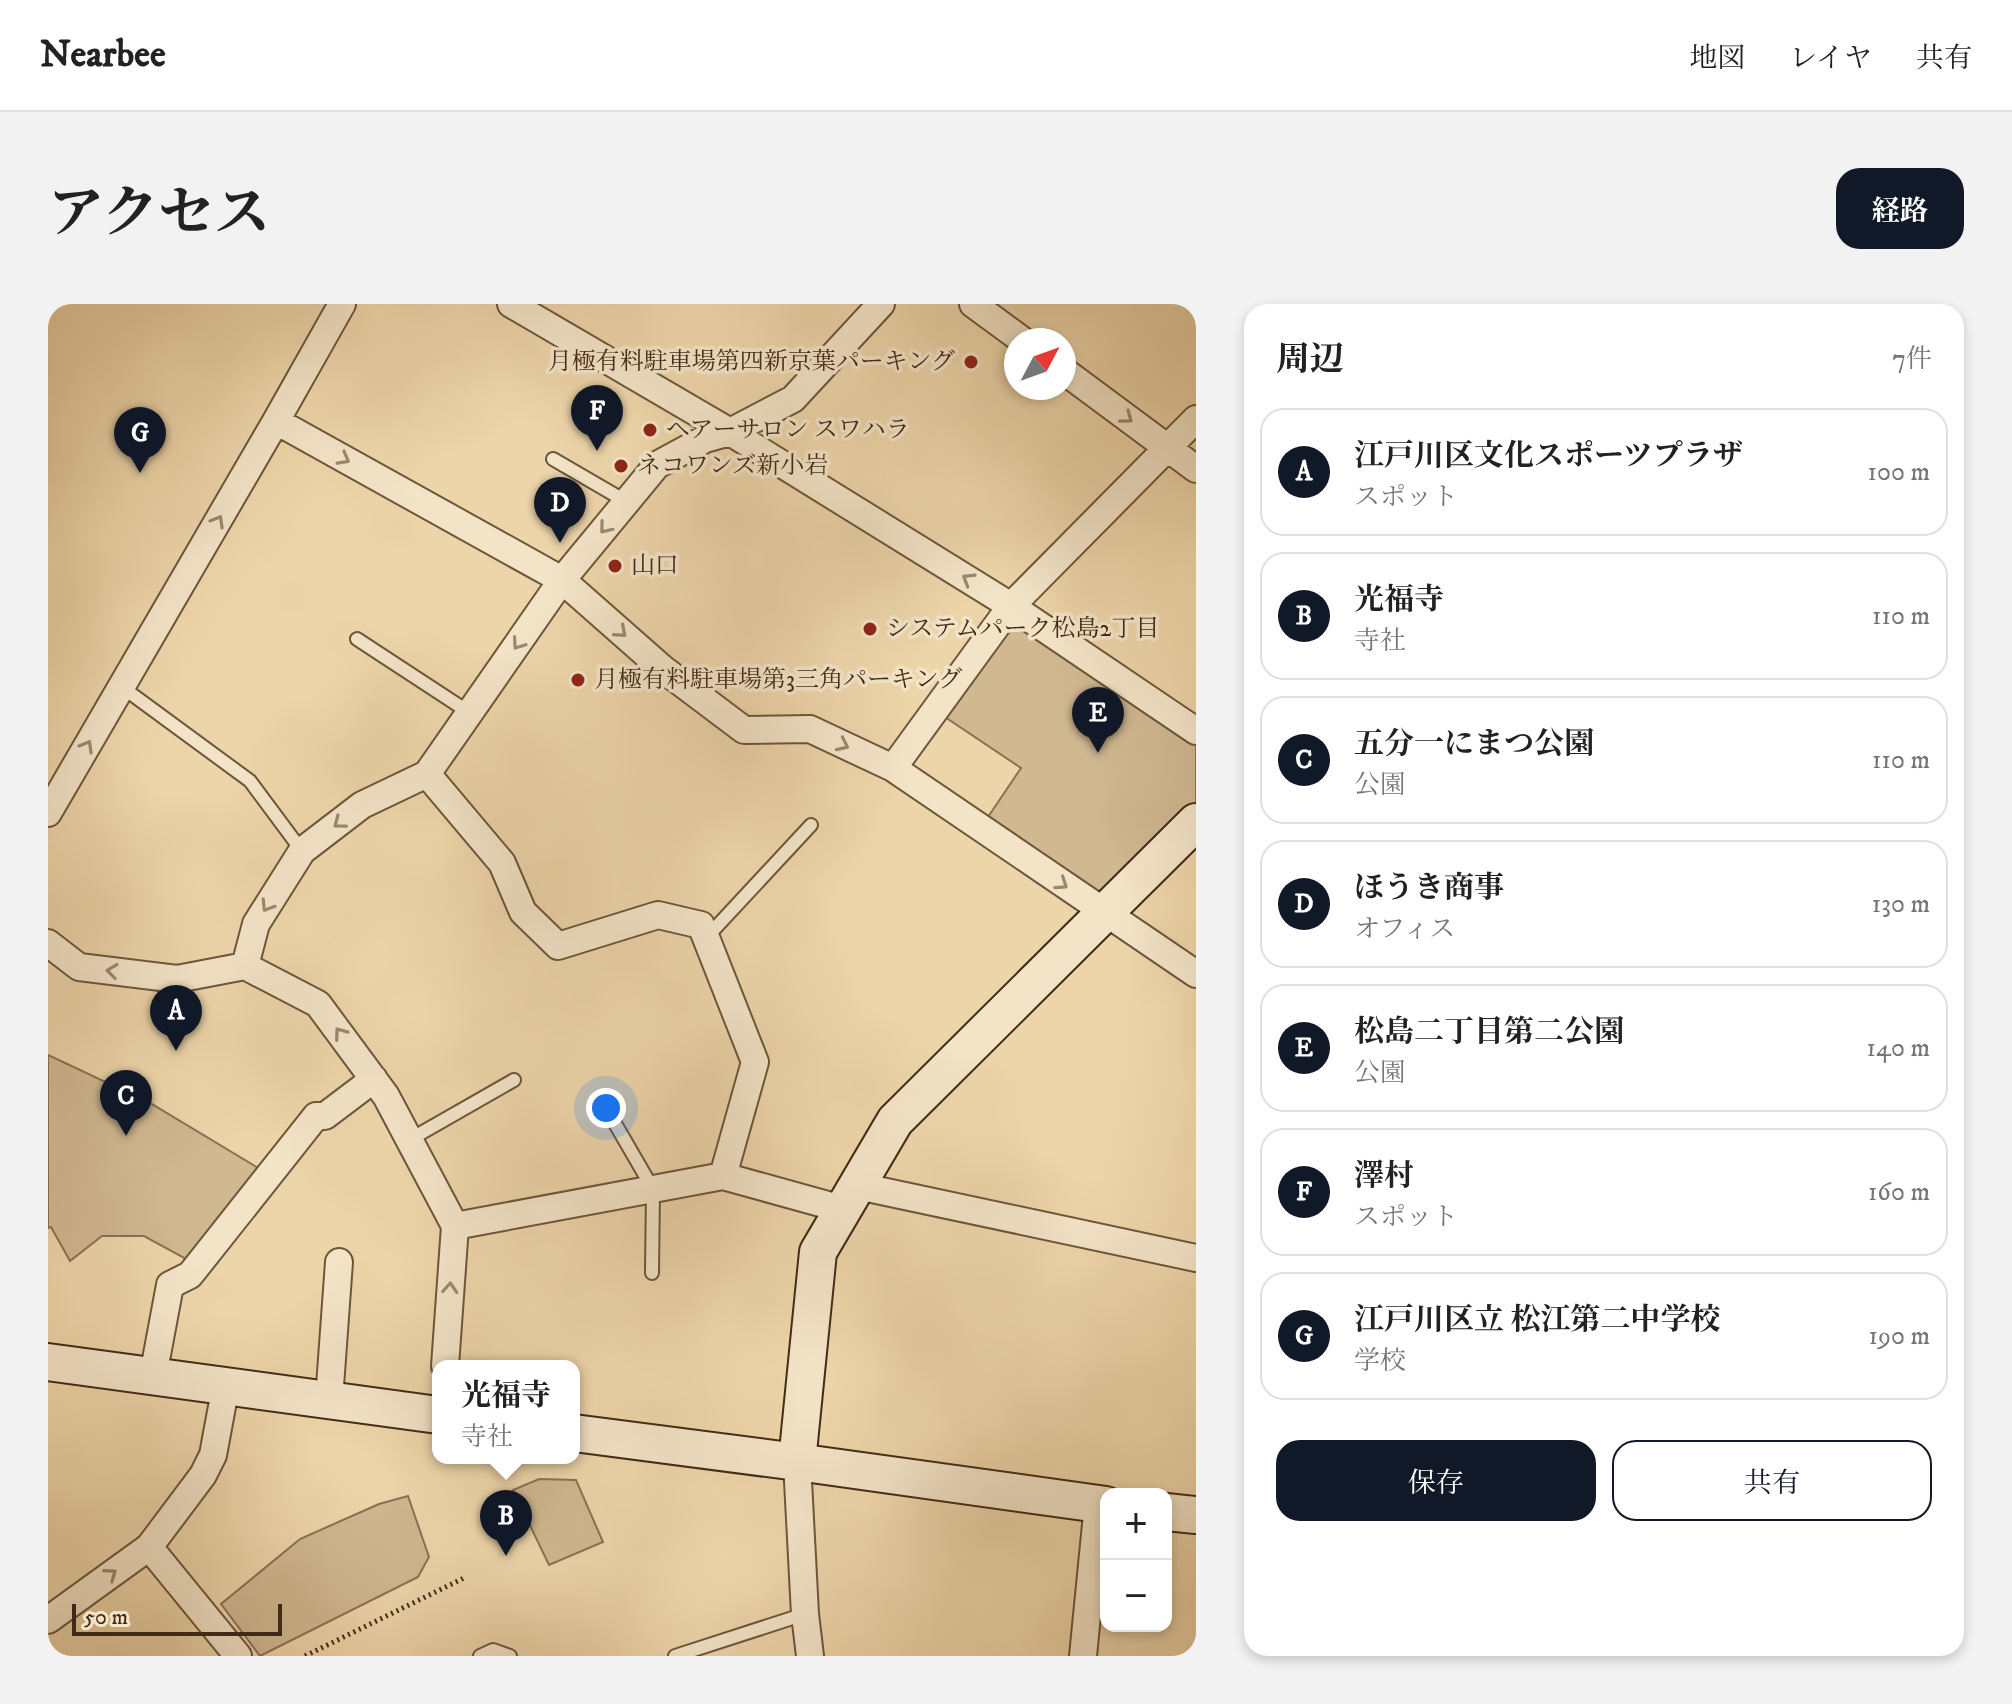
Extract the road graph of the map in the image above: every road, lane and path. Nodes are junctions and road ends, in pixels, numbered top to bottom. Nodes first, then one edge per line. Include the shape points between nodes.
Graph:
1 (342, 304) edge
2 (511, 304) edge
3 (881, 304) edge
4 (973, 304) edge
5 (1006, 328) edge
6 (1076, 380) edge
7 (1196, 419) edge
8 (276, 421) junction
9 (730, 432) junction
10 (1167, 448) junction
11 (553, 459) dead end
12 (1196, 469) edge
13 (627, 502) junction
14 (562, 580) junction
15 (1011, 606) junction
16 (357, 639) dead end
17 (122, 687) junction
18 (470, 713) junction
19 (1196, 731) edge
20 (893, 768) junction
21 (427, 774) junction
22 (48, 813) edge
23 (1196, 822) edge
24 (811, 825) dead end
25 (302, 851) junction
26 (1105, 913) junction
27 (706, 938) junction
28 (48, 943) edge
29 (245, 966) junction
30 (1196, 974) edge
31 (374, 1079) junction
32 (514, 1080) dead end
33 (613, 1120) dead end
34 (409, 1140) junction
35 (723, 1176) junction
36 (653, 1189) junction
37 (850, 1197) junction
38 (455, 1226) junction
39 (1196, 1258) edge
40 (339, 1262) dead end
41 (652, 1273) dead end
42 (445, 1360) edge
43 (48, 1362) edge
44 (153, 1376) junction
45 (226, 1385) junction
46 (329, 1400) junction
47 (432, 1414) edge
48 (580, 1434) edge
49 (797, 1462) junction
50 (1100, 1504) edge
51 (1172, 1513) edge
52 (1196, 1515) edge
53 (1100, 1520) edge
54 (149, 1547) junction
55 (466, 1577) dead end
56 (805, 1614) junction
57 (48, 1620) edge
58 (238, 1656) edge
59 (305, 1656) edge
60 (480, 1656) edge
61 (510, 1656) edge
62 (675, 1656) edge
63 (810, 1656) edge
64 (1083, 1656) edge

1 - 8 street
2 - 9 street
3 - 9 street via 793,399
4 - 5 street
6 -> 10 street
7 - 10 street
8 -> 14 street
17 -> 8 street
9 - 13 street via 657,465
15 -> 9 street
10 - 12 street
10 - 15 street
11 - 13 lane
13 -> 14 street
14 -> 18 street
14 -> 20 street via 663,669 744,730 810,729
15 - 19 street
15 - 20 street
16 - 18 lane
22 -> 17 street
17 - 25 lane via 250,781
18 - 21 street
20 -> 26 street
21 -> 25 street via 362,805
21 - 27 street via 502,863 523,912 558,946 658,915 701,925
23 - 26 street
24 - 27 lane
25 -> 29 street via 256,924
26 - 30 street
26 - 37 street via 895,1121
27 - 35 street via 755,1062
29 -> 28 street via 177,979 79,967
31 -> 29 street via 318,1004
31 - 34 street
31 - 44 street via 325,1116 316,1116 190,1275 170,1285
32 - 34 lane
33 - 36 lane
34 - 38 street
35 - 36 street
35 - 37 street
36 - 38 street
36 - 41 lane
37 - 39 street
37 - 49 street via 818,1252
42 -> 38 street
40 - 46 street
43 - 44 street
44 - 45 street
45 - 46 street
45 - 54 street via 213,1455
46 - 47 street
48 - 49 street
49 - 50 street
49 - 56 street
51 - 52 street
53 - 64 street
57 -> 54 street
54 - 58 street
55 - 59 path
56 - 62 lane
56 - 63 street
60 - 61 lane via 493,1650

